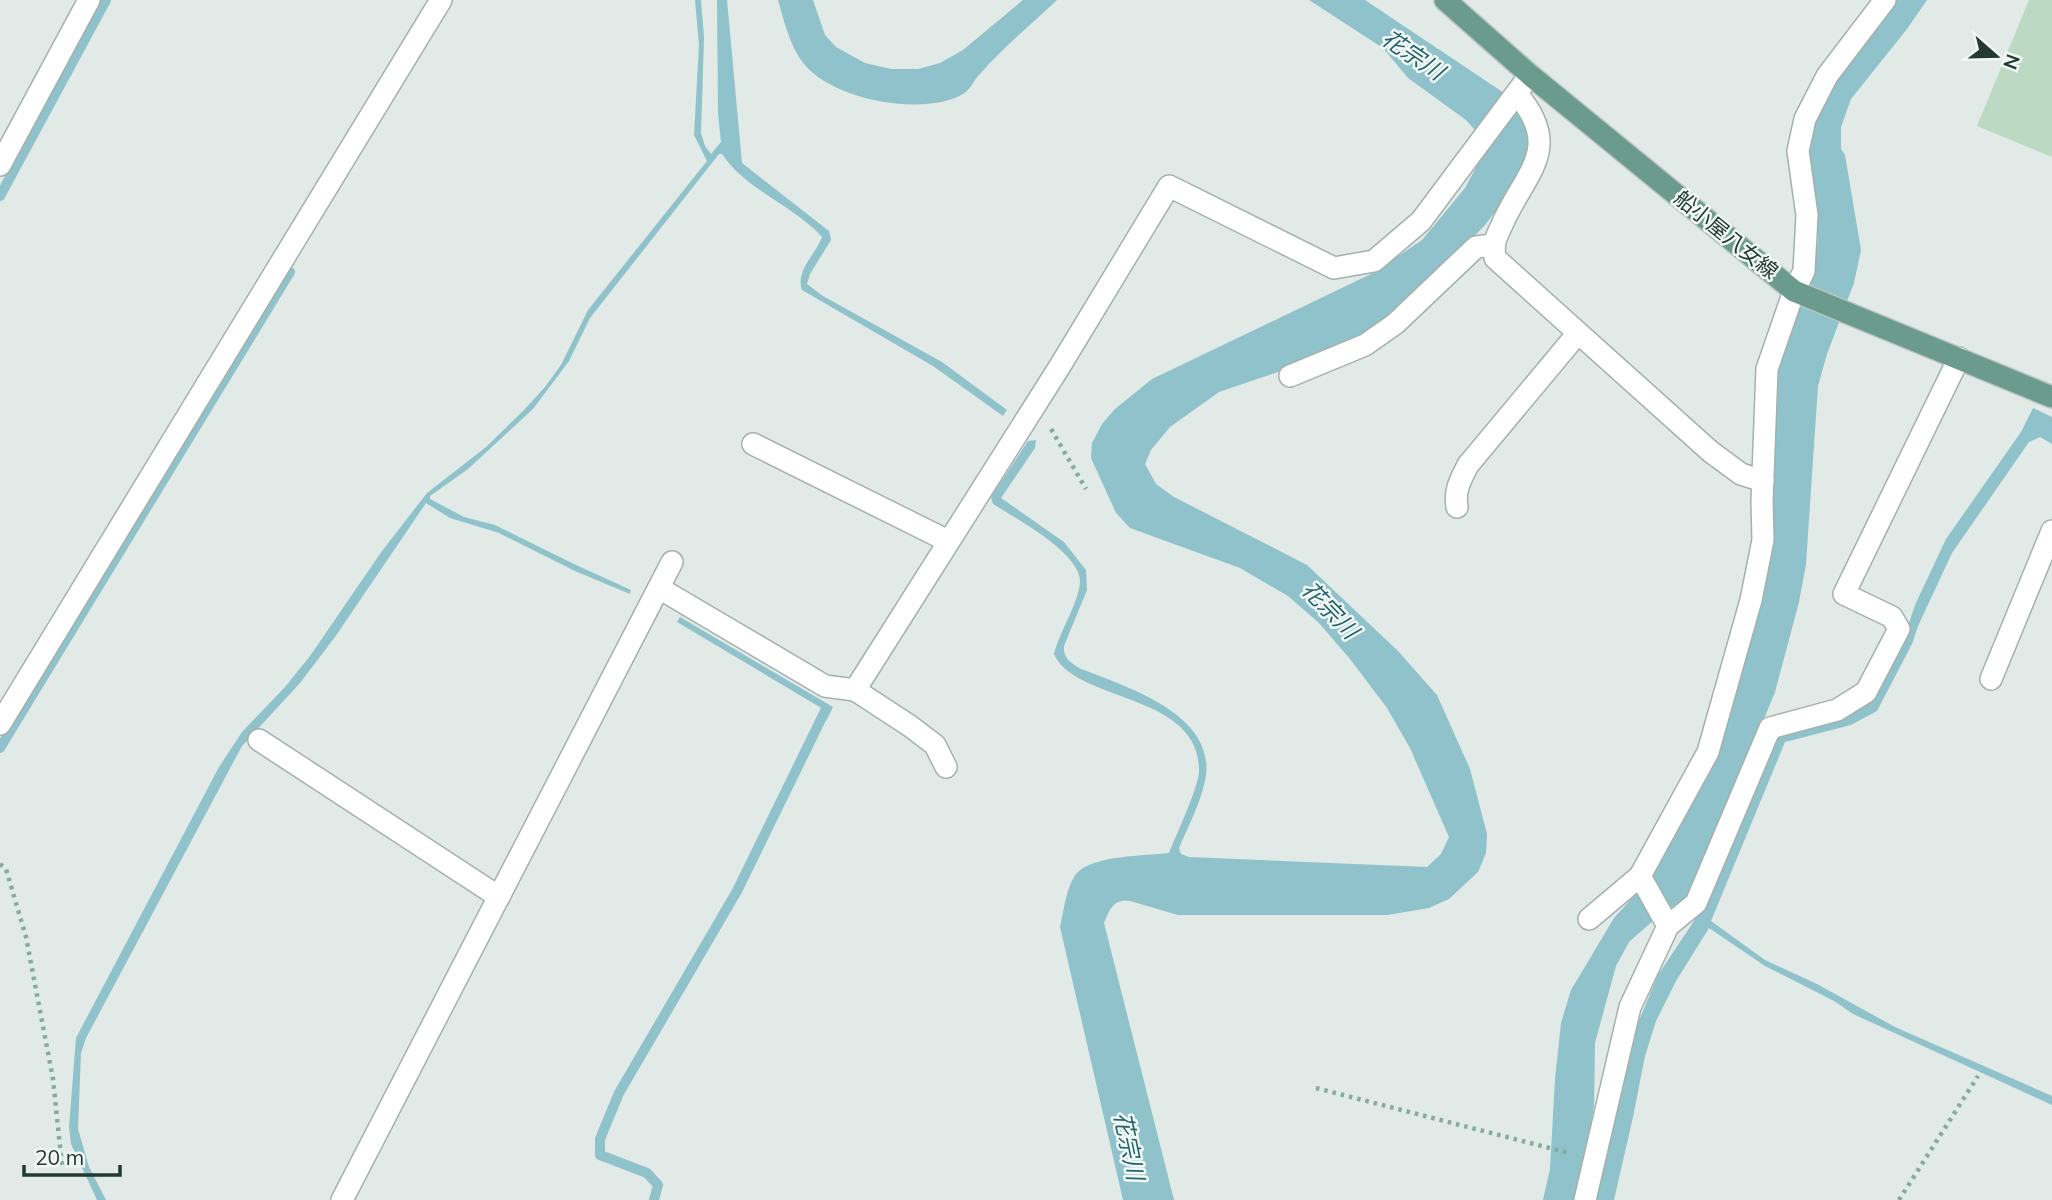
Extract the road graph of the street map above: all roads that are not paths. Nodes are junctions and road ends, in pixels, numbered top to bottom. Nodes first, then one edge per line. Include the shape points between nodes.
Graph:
1 (89, 0) edge
2 (441, 0) edge
3 (1445, 0) edge
4 (1885, 0) edge
5 (1530, 75) junction
6 (1517, 94) junction
7 (0, 165) edge
8 (1493, 245) junction
9 (1798, 292) junction
10 (1578, 333) junction
11 (1959, 358) junction
12 (1290, 376) dead end
13 (2050, 391) edge
14 (753, 444) dead end
15 (1763, 481) junction
16 (1457, 506) dead end
17 (2052, 531) edge
18 (948, 541) junction
19 (672, 562) dead end
20 (659, 588) junction
21 (1991, 679) dead end
22 (855, 690) junction
23 (0, 724) edge
24 (259, 740) dead end
25 (946, 767) dead end
26 (1641, 878) junction
27 (499, 897) junction
28 (1589, 919) dead end
29 (1666, 922) junction
30 (342, 1200) edge
31 (1584, 1200) edge

1 - 7 street
2 - 23 street
3 - 5 main road, 船小屋八女線
4 - 9 street via 1827,76 1805,119 1798,151 1808,236
5 - 6 street
5 - 9 main road, 船小屋八女線
6 - 8 street via 1538,126 1539,148 1532,172
6 - 18 street via 1421,221 1374,261 1334,268 1169,186
8 - 10 street via 1495,258
8 - 12 street via 1476,247 1395,324 1365,345
9 - 11 main road, 船小屋八女線
9 - 15 street via 1768,369
10 - 15 street via 1711,452 1741,474
10 - 16 street via 1468,465 1455,496
11 - 13 main road, 船小屋八女線
11 - 29 street via 1844,594 1892,617 1899,629 1866,692 1837,710 1770,728 1696,903
14 - 18 street
15 - 26 street via 1763,540 1754,588 1708,752
17 - 21 street
18 - 22 street
19 - 20 street
20 - 22 street via 825,686
20 - 27 street
22 - 25 street via 935,745
24 - 27 street
26 - 28 street
26 - 29 street
27 - 30 street
29 - 31 street via 1630,1007

